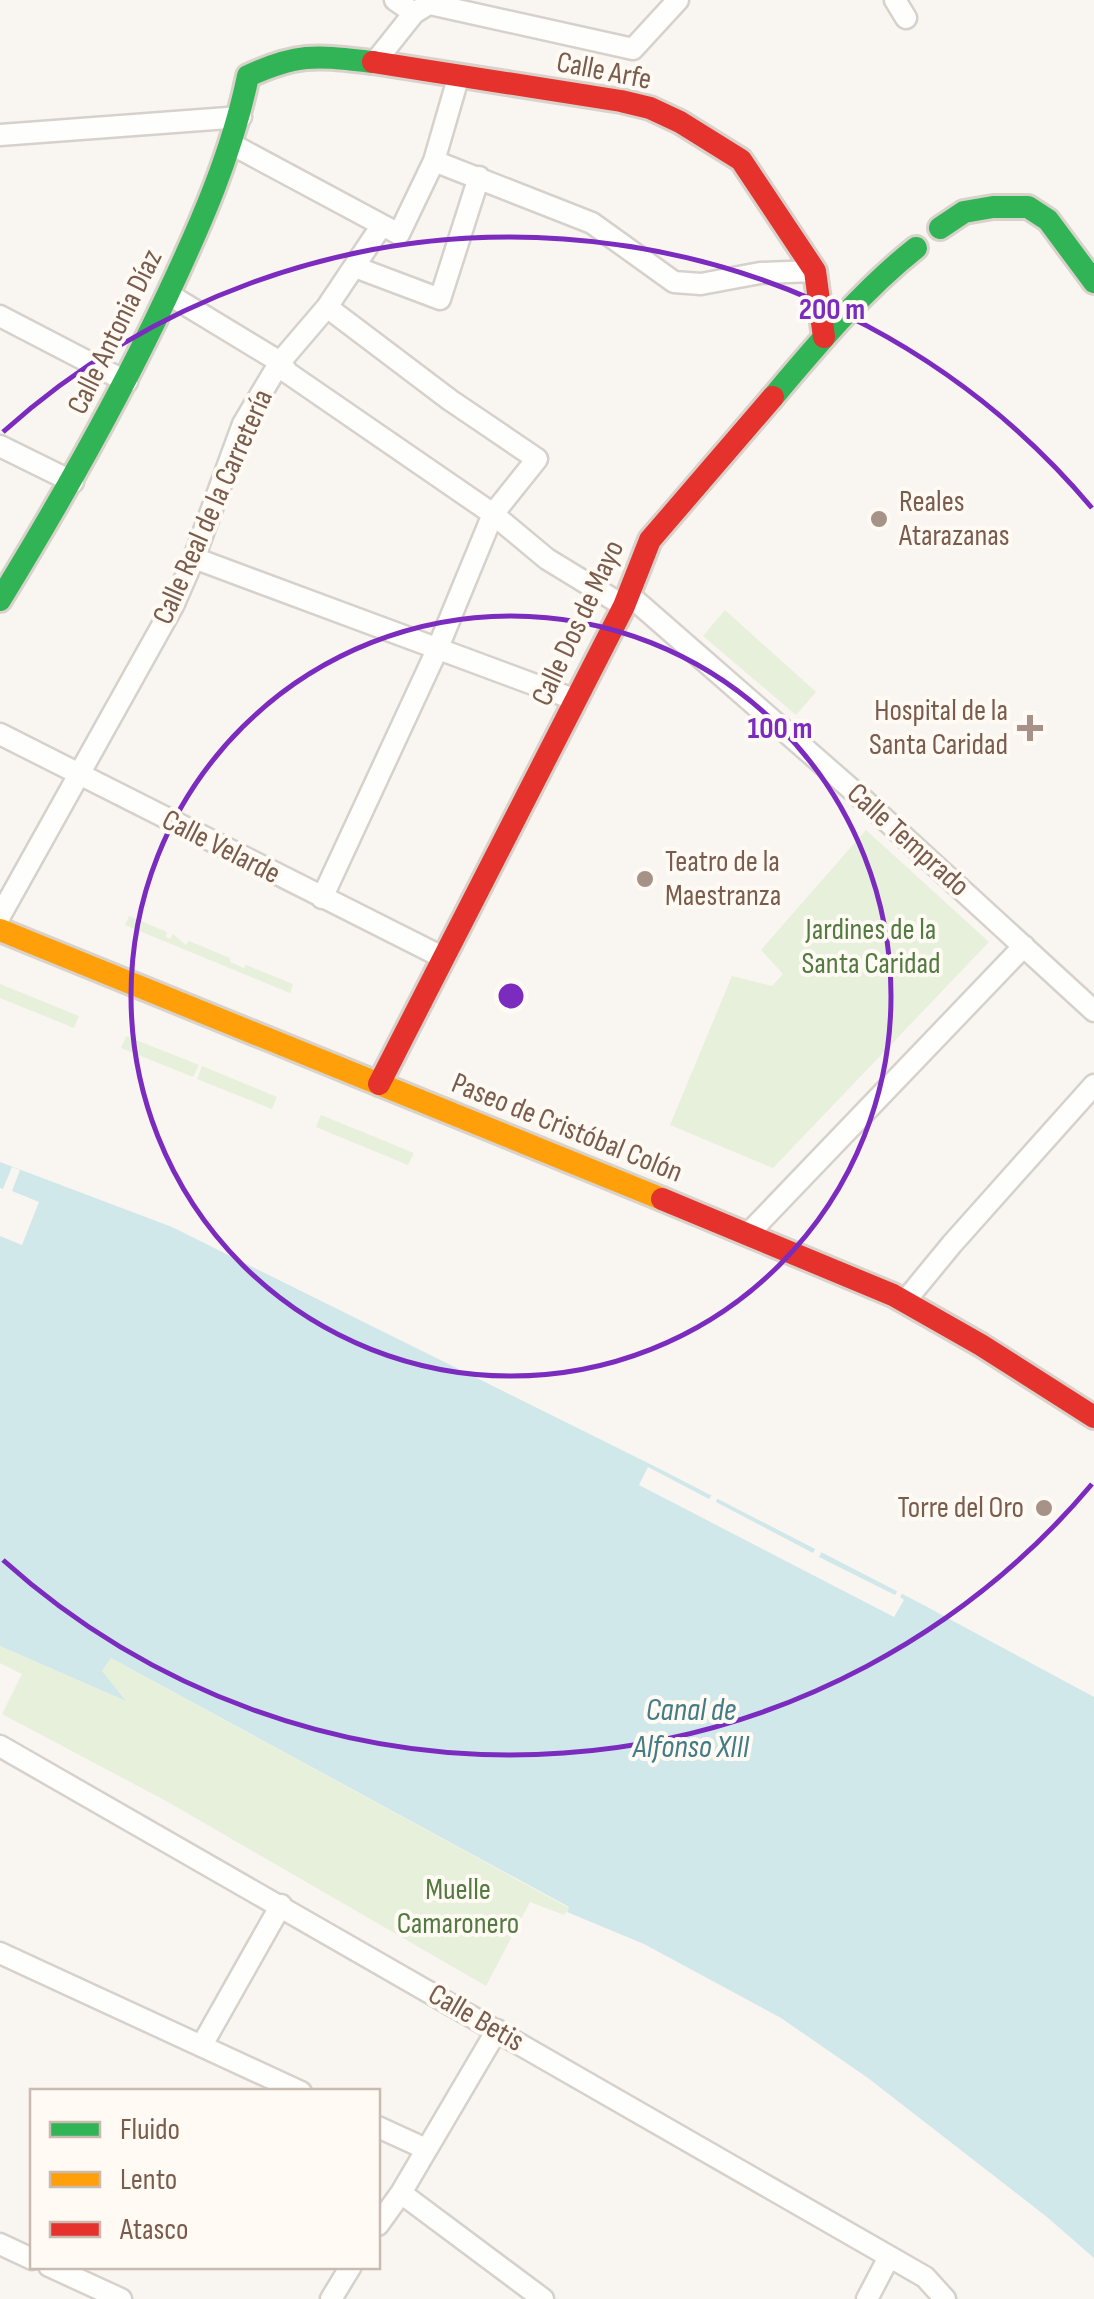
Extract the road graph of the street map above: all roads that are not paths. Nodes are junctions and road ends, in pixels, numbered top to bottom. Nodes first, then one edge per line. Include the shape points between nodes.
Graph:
1 (394, 0) edge
2 (678, 0) edge
3 (422, 4) edge
4 (375, 62) junction
5 (459, 75) junction
6 (248, 76) joint
7 (241, 117) junction
8 (0, 136) edge
9 (233, 144) junction
10 (434, 160) junction
11 (479, 177) junction
12 (382, 225) junction
13 (940, 228) dead end
14 (916, 248) dead end
15 (355, 267) junction
16 (815, 270) junction
17 (1094, 282) edge
18 (168, 294) junction
19 (327, 307) junction
20 (0, 316) edge
21 (824, 337) junction
22 (280, 362) junction
23 (127, 382) junction
24 (0, 446) edge
25 (72, 482) junction
26 (493, 514) junction
27 (194, 558) junction
28 (0, 600) edge
29 (626, 600) junction
30 (437, 650) junction
31 (576, 700) junction
32 (0, 734) edge
33 (80, 774) junction
34 (322, 898) junction
35 (0, 916) edge
36 (0, 930) edge
37 (1024, 946) junction
38 (444, 958) junction
39 (1094, 1010) edge
40 (379, 1084) junction
41 (1094, 1086) edge
42 (749, 1234) junction
43 (906, 1300) junction
44 (1094, 1417) edge
45 (0, 1746) edge
46 (280, 1906) junction
47 (0, 1954) edge
48 (497, 2030) junction
49 (202, 2045) junction
50 (295, 2089) edge
51 (380, 2128) edge
52 (426, 2149) junction
53 (400, 2193) junction
54 (380, 2222) edge
55 (0, 2244) edge
56 (889, 2257) junction
57 (30, 2258) edge
58 (56, 2269) edge
59 (350, 2269) edge
60 (121, 2299) edge
61 (330, 2299) edge
62 (543, 2299) edge
63 (867, 2299) edge
64 (944, 2299) edge

1 - 3 street
2 - 3 street via 633,49
3 - 4 street
4 - 5 street, Calle Arfe
4 - 6 street, Calle Arfe via 319,56 283,60
5 - 10 street, Calle Real de la Carretería
5 - 16 street, Calle Arfe via 621,101 680,122 742,160
6 - 7 street, Calle Antonia Díaz
7 - 8 street
7 - 9 street, Calle Antonia Díaz
9 - 12 street
9 - 18 street, Calle Antonia Díaz
10 - 11 street
10 - 12 street, Calle Real de la Carretería via 399,234
11 - 15 street via 440,298
11 - 16 street via 592,223 674,282
12 - 15 street, Calle Real de la Carretería
13 - 17 street via 964,212 1028,207 1048,220
14 - 21 street, Calle Dos de Mayo
15 - 19 street, Calle Real de la Carretería
16 - 21 street, Calle Arfe
18 - 22 street, Calle Temprado
18 - 23 street, Calle Antonia Díaz
19 - 22 street, Calle Real de la Carretería
19 - 26 street via 537,459
20 - 23 street
21 - 29 street, Calle Dos de Mayo via 650,540
22 - 26 street, Calle Temprado
22 - 27 street, Calle Real de la Carretería via 243,424
23 - 25 street, Calle Antonia Díaz
24 - 25 street
25 - 28 street, Calle Antonia Díaz
26 - 29 street, Calle Temprado via 547,559
26 - 30 street
27 - 30 street
27 - 33 street, Calle Real de la Carretería
29 - 31 street, Calle Dos de Mayo
29 - 37 street, Calle Temprado via 866,802
30 - 31 street
30 - 34 street
31 - 38 street, Calle Dos de Mayo
32 - 33 street, Calle Velarde
33 - 34 street, Calle Velarde
33 - 35 street, Calle Real de la Carretería
34 - 38 street, Calle Velarde
36 - 40 street, Paseo de Cristóbal Colón
37 - 39 street, Calle Temprado
37 - 42 street
38 - 40 street, Calle Dos de Mayo
40 - 42 street, Paseo de Cristóbal Colón
41 - 43 street
42 - 43 street, Paseo de Cristóbal Colón
43 - 44 street, Paseo de Cristóbal Colón
45 - 46 street, Calle Betis
46 - 48 street, Calle Betis
46 - 49 street
47 - 49 street
48 - 52 street
48 - 56 street, Calle Betis
49 - 50 street
51 - 52 street
52 - 53 street
53 - 54 street
53 - 62 street
55 - 57 street
56 - 63 street
56 - 64 street, Calle Betis via 924,2277
58 - 60 street
59 - 61 street

